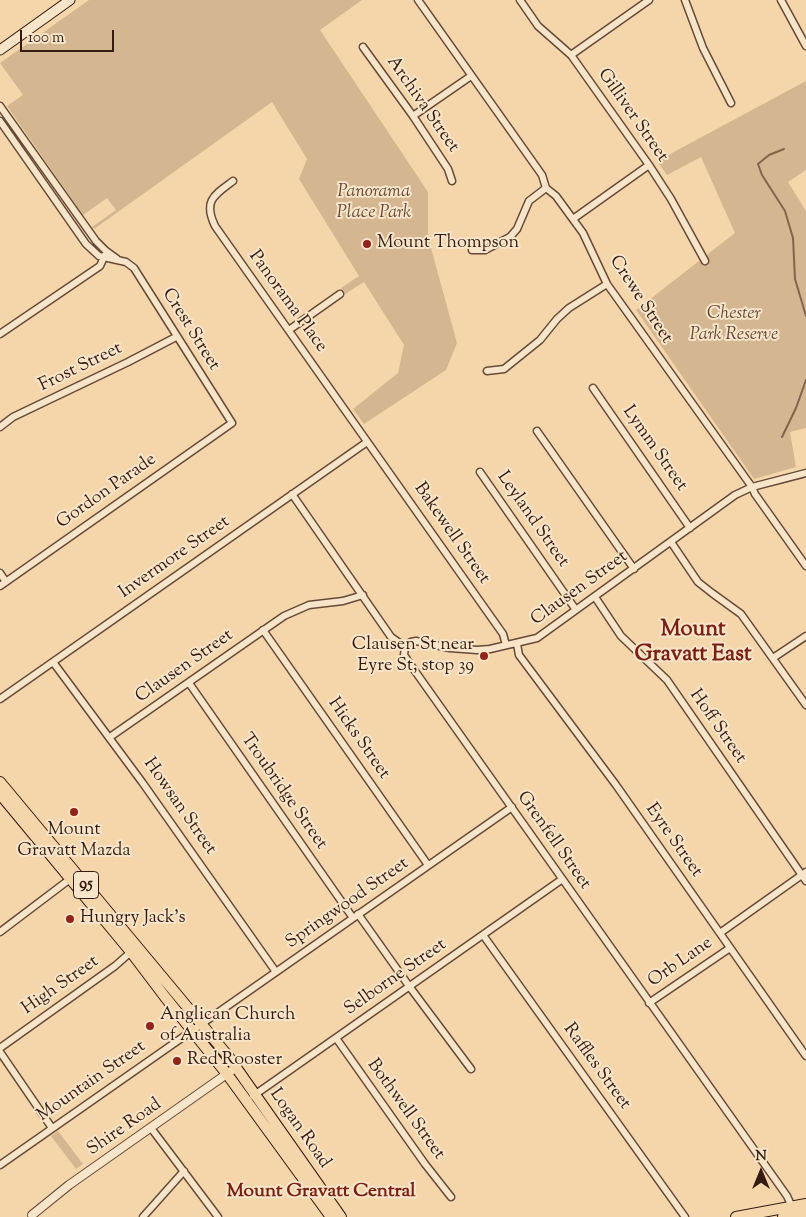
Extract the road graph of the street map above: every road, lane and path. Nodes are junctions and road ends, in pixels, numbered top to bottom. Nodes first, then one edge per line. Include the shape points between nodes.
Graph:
1 (70, 0) edge
2 (418, 0) edge
3 (520, 0) edge
4 (649, 0) edge
5 (685, 0) edge
6 (782, 0) edge
7 (806, 46) edge
8 (363, 47) dead end
9 (0, 50) edge
10 (571, 55) junction
11 (471, 76) junction
12 (730, 103) dead end
13 (0, 106) edge
14 (413, 116) junction
15 (0, 121) edge
16 (649, 165) junction
17 (233, 181) dead end
18 (452, 181) dead end
19 (546, 188) junction
20 (573, 219) junction
21 (472, 250) dead end
22 (105, 254) junction
23 (705, 261) dead end
24 (607, 284) junction
25 (340, 294) dead end
26 (289, 330) junction
27 (0, 334) edge
28 (176, 337) junction
29 (486, 371) dead end
30 (593, 388) dead end
31 (232, 423) joint
32 (0, 426) edge
33 (537, 431) dead end
34 (367, 442) junction
35 (480, 472) dead end
36 (806, 473) edge
37 (752, 486) junction
38 (292, 494) junction
39 (690, 528) junction
40 (671, 542) junction
41 (806, 566) edge
42 (634, 569) junction
43 (0, 573) edge
44 (3, 584) edge
45 (363, 595) junction
46 (595, 597) junction
47 (576, 610) junction
48 (264, 630) junction
49 (806, 636) edge
50 (517, 644) junction
51 (506, 646) junction
52 (405, 647) junction
53 (773, 658) junction
54 (53, 662) junction
55 (189, 683) junction
56 (0, 700) edge
57 (806, 705) edge
58 (110, 737) junction
59 (0, 782) edge
60 (0, 794) edge
61 (512, 807) junction
62 (428, 865) junction
63 (804, 874) edge
64 (70, 878) junction
65 (561, 880) junction
66 (806, 882) edge
67 (356, 916) junction
68 (0, 932) edge
69 (720, 933) junction
70 (483, 935) junction
71 (730, 948) junction
72 (134, 949) junction
73 (276, 972) junction
74 (409, 986) junction
75 (649, 1003) junction
76 (196, 1027) junction
77 (336, 1038) junction
78 (0, 1048) edge
79 (0, 1052) edge
80 (806, 1056) edge
81 (236, 1068) junction
82 (471, 1069) dead end
83 (228, 1074) junction
84 (251, 1097) junction
85 (52, 1128) junction
86 (151, 1128) junction
87 (0, 1165) edge
88 (184, 1171) junction
89 (451, 1198) dead end
90 (806, 1204) edge
91 (792, 1207) junction
92 (806, 1213) edge
93 (31, 1216) edge
94 (144, 1217) edge
95 (218, 1217) edge
96 (331, 1217) edge
97 (341, 1217) edge
98 (685, 1217) edge
99 (736, 1217) edge
100 (783, 1217) edge

1 - 9 main road
2 - 11 street, Crewe Street
3 - 10 street, Gilliver Street via 538,26
4 - 10 street
5 - 12 street via 703,48
6 - 7 street
8 - 14 street, Archiva Street
10 - 16 street, Gilliver Street
11 - 14 street
11 - 19 street, Crewe Street via 542,175
13 - 22 street, Crest Street
14 - 18 street, Archiva Street via 448,169
15 - 22 street, Crest Street via 86,244 99,256
16 - 20 street
16 - 23 street, Gilliver Street
17 - 26 street, Panorama Place via 215,194 209,206 211,217
19 - 20 street, Crewe Street
19 - 21 street via 529,201 510,237 485,250
20 - 24 street, Crewe Street
22 - 27 street via 100,266 90,274
22 - 28 street, Crest Street via 134,268
24 - 29 street via 569,308 540,340 504,368
24 - 37 street, Crewe Street
25 - 26 street
26 - 34 street, Panorama Place
28 - 31 street, Crest Street
28 - 32 street, Frost Street
30 - 39 street, Lymm Street
31 - 44 street, Gordon Parade
33 - 42 street
34 - 38 street, Invermore Street
34 - 51 street, Bakewell Street via 503,634
35 - 47 street, Leyland Street
36 - 37 street, Clausen Street
37 - 39 street, Clausen Street
37 - 41 street, Crewe Street
38 - 45 street, Grenfell Street
38 - 54 street, Invermore Street
39 - 40 street, Clausen Street
40 - 42 street, Clausen Street
40 - 53 street via 698,582 741,614
42 - 46 street, Clausen Street
43 - 44 street
45 - 48 street, Clausen Street via 309,605 284,616
45 - 52 street, Grenfell Street via 391,637
46 - 47 street, Clausen Street
46 - 63 street, Hoff Street via 621,636 667,680
47 - 50 street, Clausen Street via 538,638
48 - 55 street, Clausen Street
48 - 62 street, Hicks Street
49 - 53 street
50 - 51 street, Clausen Street
50 - 69 street, Eyre Street via 519,655
51 - 52 street, Clausen Street via 463,649 416,641
52 - 61 street, Grenfell Street via 404,655 410,664
53 - 57 street
54 - 56 street, Invermore Street
54 - 58 street, Howsan Street
55 - 58 street, Clausen Street
55 - 67 street, Troubridge Street
58 - 73 street, Howsan Street
59 - 72 main road, Logan Road / 95
60 - 64 main road, Logan Road / 95
61 - 62 street, Springwood Street
61 - 65 street, Grenfell Street
62 - 67 street, Springwood Street
63 - 66 street, Hoff Street
63 - 69 street
64 - 68 street
64 - 72 main road, Logan Road / 95
65 - 70 street, Selborne Street
65 - 75 street, Grenfell Street
67 - 73 street, Springwood Street
67 - 74 street, Troubridge Street
69 - 71 street, Eyre Street
70 - 74 street, Selborne Street
70 - 98 street, Raffles Street
71 - 75 street, Orb Lane
71 - 80 street, Eyre Street
72 - 76 main road, Logan Road / 95
72 - 78 street, High Street
73 - 76 street, Springwood Street
74 - 77 street, Selborne Street
74 - 82 street, Troubridge Street
75 - 91 street, Grenfell Street
76 - 81 main road, Logan Road / 95
76 - 83 main road, Logan Road / 95
76 - 85 street, Mountain Street
77 - 84 street, Selborne Street
77 - 89 street, Bothwell Street
79 - 85 street
81 - 83 street, Shire Road
81 - 84 main road, Logan Road / 95
83 - 84 main road, Logan Road / 95
83 - 86 street, Shire Road
84 - 96 main road, Logan Road / 95
84 - 97 main road, Logan Road / 95
85 - 87 street, Mountain Street
86 - 88 street
86 - 93 street, Shire Road via 69,1185
88 - 94 street
88 - 95 street
90 - 91 main road
91 - 99 main road
92 - 100 main road

